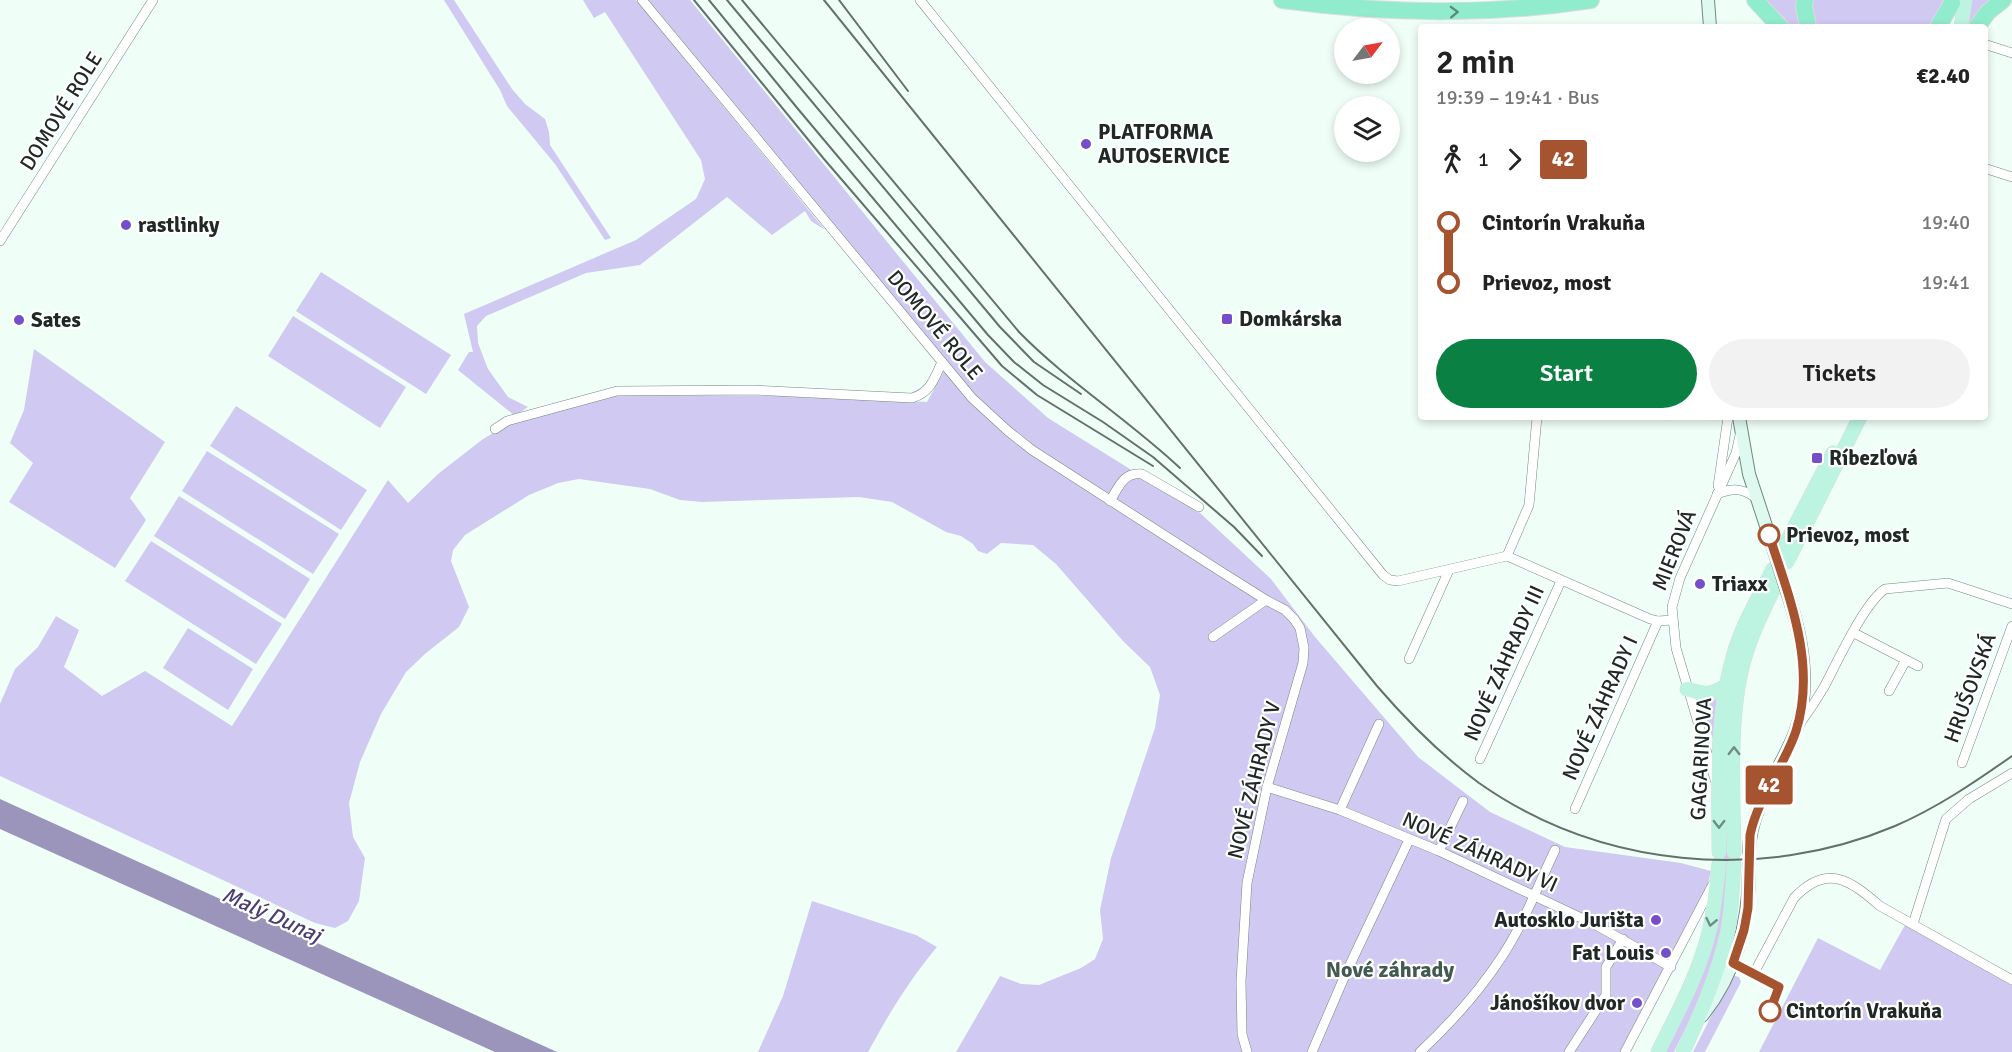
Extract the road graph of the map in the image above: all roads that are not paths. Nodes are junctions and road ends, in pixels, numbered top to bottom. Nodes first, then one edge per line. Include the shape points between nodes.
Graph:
1 (153, 0) edge
2 (642, 0) edge
3 (920, 0) edge
4 (1282, 0) edge
5 (1591, 0) edge
6 (1708, 0) edge
7 (1755, 0) edge
8 (1804, 0) edge
9 (2003, 0) edge
10 (1956, 1) edge
11 (1710, 24) edge
12 (1778, 24) edge
13 (1807, 24) edge
14 (1940, 24) edge
15 (1949, 24) edge
16 (1960, 24) edge
17 (1979, 24) edge
18 (1988, 45) edge
19 (2012, 53) edge
20 (1988, 169) edge
21 (2012, 177) edge
22 (0, 241) edge
23 (942, 362) junction
24 (1537, 420) edge
25 (1728, 420) edge
26 (1739, 420) edge
27 (1849, 420) edge
28 (1858, 420) edge
29 (495, 429) dead end
30 (1741, 433) junction
31 (1717, 494) junction
32 (1755, 497) junction
33 (1110, 501) junction
34 (1199, 507) dead end
35 (1507, 556) junction
36 (1449, 570) junction
37 (1561, 581) junction
38 (1266, 600) junction
39 (2012, 604) edge
40 (1672, 620) junction
41 (1658, 621) junction
42 (2012, 626) edge
43 (1854, 633) junction
44 (1213, 637) dead end
45 (1409, 659) dead end
46 (1906, 660) junction
47 (1918, 666) dead end
48 (1726, 686) junction
49 (1687, 689) junction
50 (1890, 691) dead end
51 (1379, 724) dead end
52 (1795, 731) junction
53 (1480, 759) dead end
54 (1962, 763) dead end
55 (2012, 773) edge
56 (1267, 787) junction
57 (1718, 795) junction
58 (1463, 801) dead end
59 (1575, 808) dead end
60 (1340, 810) junction
61 (1409, 840) junction
62 (1555, 850) dead end
63 (1439, 851) junction
64 (1718, 864) junction
65 (1534, 895) junction
66 (1913, 924) junction
67 (1623, 939) junction
68 (1733, 963) junction
69 (1671, 967) junction
70 (2012, 980) edge
71 (1697, 1022) junction
72 (1247, 1052) edge
73 (1312, 1052) edge
74 (1420, 1052) edge
75 (1569, 1052) edge
76 (1625, 1052) edge
77 (1658, 1052) edge
78 (1683, 1052) edge

1 - 22 street, DOMOVÉ ROLE
2 - 23 street, DOMOVÉ ROLE
3 - 36 street via 1383,575 1398,581
4 -> 5 highway via 1395,12 1520,8
6 - 11 street
7 - 12 highway
8 - 13 highway
9 - 17 highway
10 - 14 highway
10 - 15 main road
10 - 16 main road
18 - 19 street
20 - 21 street
23 - 29 street via 931,386 923,395 912,398 752,390 617,391 507,421
23 - 33 street, DOMOVÉ ROLE via 972,398 1008,431
24 - 35 street via 1529,506
25 - 31 street, MIEROVÁ
26 - 30 street, MIEROVÁ
27 - 28 main road via 1785,556
30 - 31 street, MIEROVÁ
30 - 32 street, MIEROVÁ
31 - 32 street via 1737,489
31 - 40 street, MIEROVÁ via 1680,578
32 - 52 street, MIEROVÁ, bridge via 1799,633 1803,667
33 - 34 street via 1125,478 1133,473 1142,474
33 - 38 street, DOMOVÉ ROLE
35 - 36 street
35 - 37 street
36 - 45 street
37 - 41 street
37 - 53 street, NOVÉ ZÁHRADY III
38 - 44 street
38 - 56 street, NOVÉ ZÁHRADY V via 1285,609 1294,619 1304,648
39 - 43 street via 1948,583 1885,590 1872,600
40 - 41 street
40 - 49 street, MIEROVÁ
41 - 59 street, NOVÉ ZÁHRADY I
42 - 54 street, HRUŠOVSKÁ
43 - 46 street
43 - 52 street
46 - 47 street
46 - 50 street
48 - 49 main road via 1711,694
48 - 57 main road, GAGARINOVA
71 -> 48 main road, GAGARINOVA via 1721,957 1731,913 1738,684 1775,575 1741,633
49 - 57 street, MIEROVÁ
51 - 60 street
52 - 68 street, MIEROVÁ via 1756,812 1750,835 1747,918
55 - 66 street via 1946,819
56 - 60 street, NOVÉ ZÁHRADY VI
56 - 72 street, NOVÉ ZÁHRADY V via 1246,904 1241,981 1242,1034
57 -> 64 main road, GAGARINOVA
58 - 63 street
60 - 61 street, NOVÉ ZÁHRADY VI
61 - 63 street, NOVÉ ZÁHRADY VI
61 - 73 street
62 - 65 street
63 - 65 street, NOVÉ ZÁHRADY VI
64 - 69 street
64 -> 77 main road, GAGARINOVA via 1706,944
65 - 67 street, NOVÉ ZÁHRADY VI
65 - 74 street via 1502,957 1463,1010
66 - 68 street via 1842,879 1827,879 1814,882 1794,898 1754,974
66 - 70 street
67 - 69 street, NOVÉ ZÁHRADY VI
67 - 75 street via 1606,967 1606,995
68 - 71 street, MIEROVÁ via 1712,1004
69 - 76 street
71 - 78 main road, GAGARINOVA

